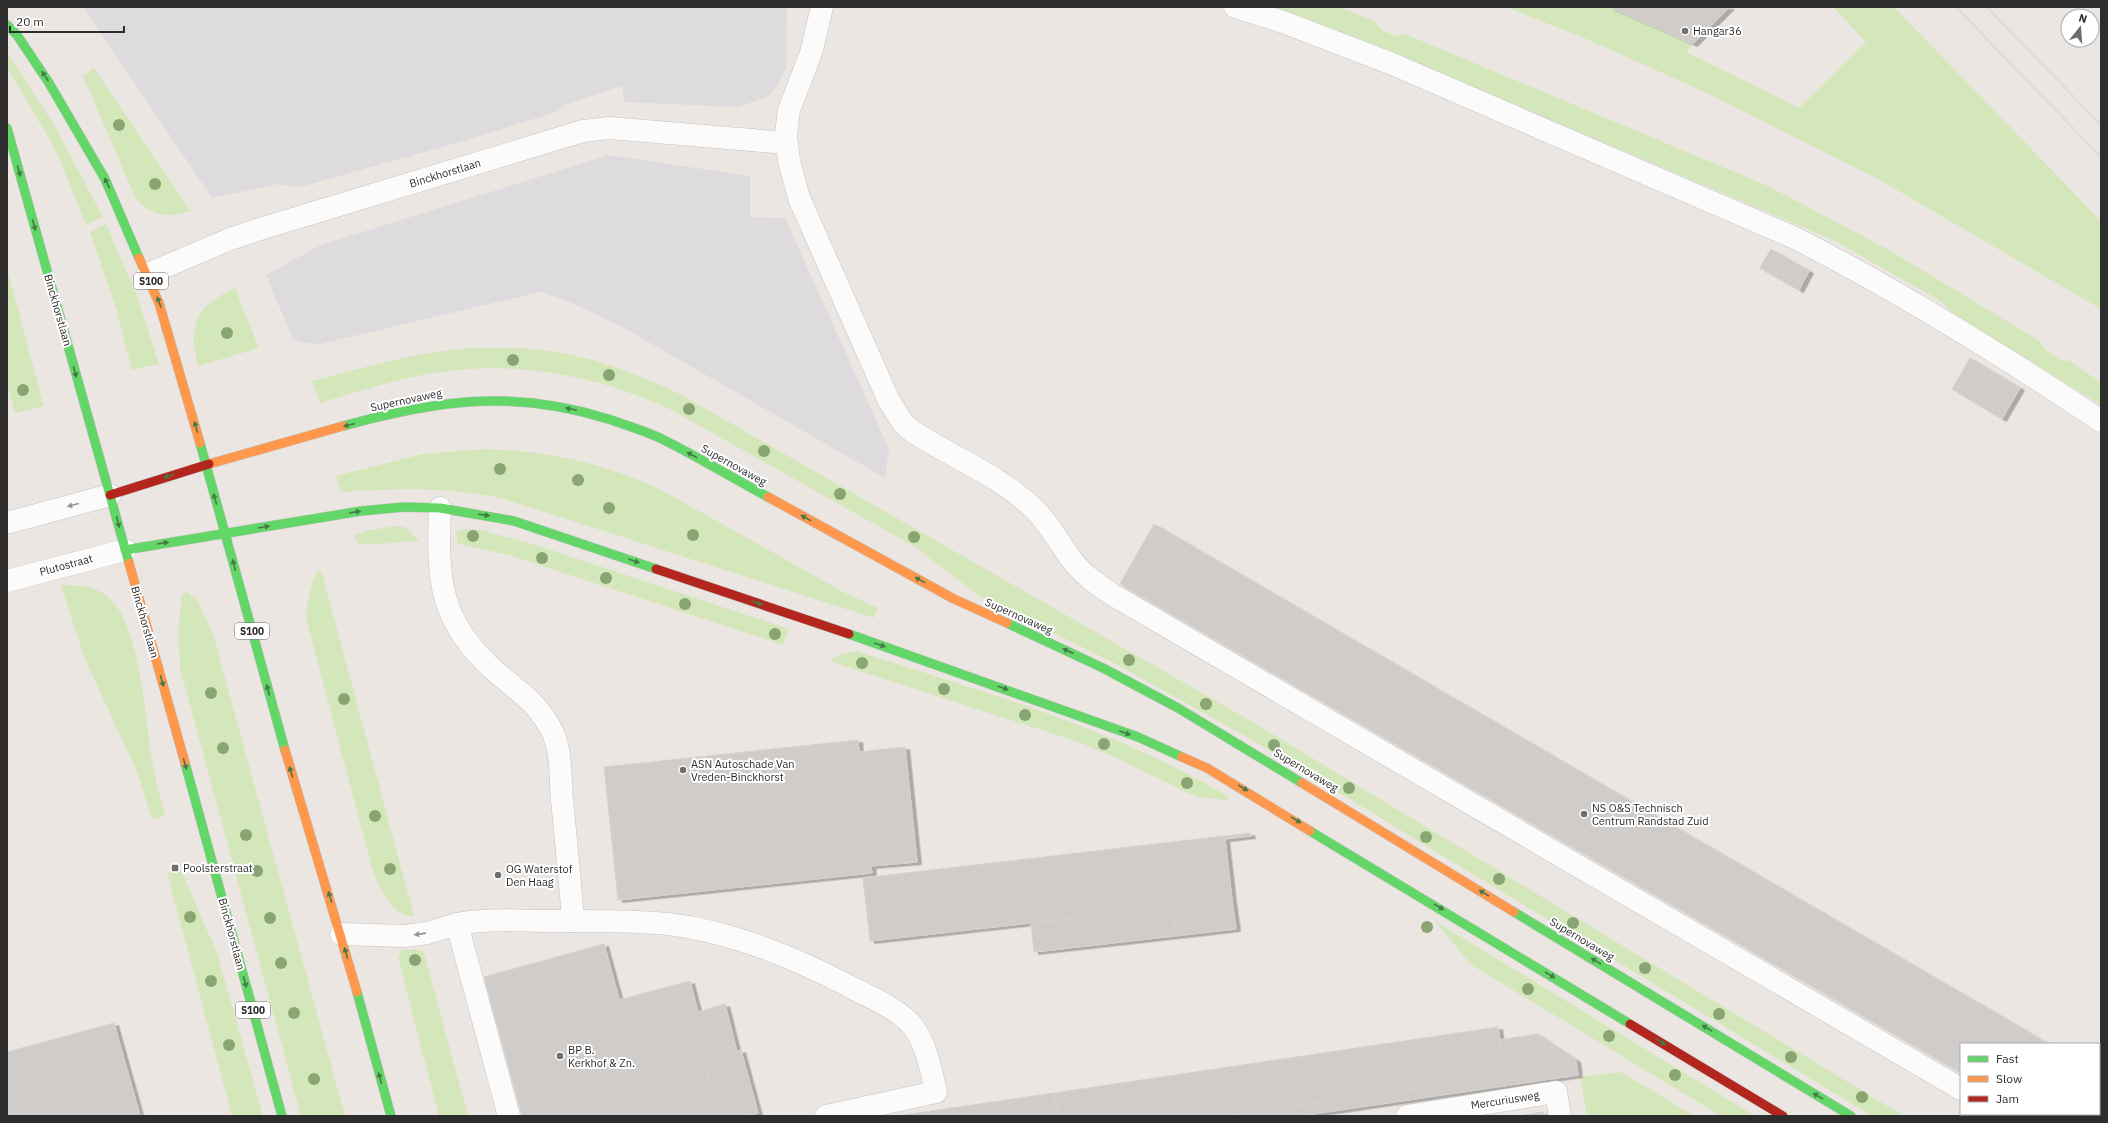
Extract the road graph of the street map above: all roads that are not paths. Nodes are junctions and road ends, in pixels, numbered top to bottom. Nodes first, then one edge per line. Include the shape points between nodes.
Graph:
1 (822, 7) edge
2 (1235, 7) edge
3 (7, 26) edge
4 (7, 128) edge
5 (786, 144) junction
6 (148, 274) junction
7 (2101, 421) edge
8 (206, 464) junction
9 (110, 495) junction
10 (440, 508) junction
11 (7, 523) edge
12 (225, 534) junction
13 (125, 550) junction
14 (7, 581) edge
15 (573, 921) junction
16 (457, 924) junction
17 (341, 934) junction
18 (1960, 1088) edge
19 (282, 1116) edge
20 (390, 1116) edge
21 (509, 1116) edge
22 (826, 1116) edge
23 (1407, 1116) edge
24 (1560, 1116) edge
25 (1783, 1116) edge
26 (1851, 1116) edge

1 - 5 street via 811,53 789,110
2 - 7 street via 1283,22 1390,63 1795,238 1946,324
6 -> 3 main road, S100 via 105,179 80,134 38,66 17,35
4 -> 9 main road, Binckhorstlaan / S100
5 - 6 street, Binckhorstlaan via 610,128 583,131 260,229
5 - 18 street via 792,176 802,205 889,401 903,423 921,438 1002,485 1033,508 1053,530 1072,560 1098,585
8 -> 6 main road, S100 via 170,336
8 -> 9 main road, Supernovaweg
12 -> 8 main road, S100
26 -> 8 main road, Supernovaweg via 1173,705 1103,668 954,599 708,464 624,423 545,404 478,400 404,411
9 -> 11 street
9 -> 13 main road, Binckhorstlaan / S100
12 -> 10 main road via 361,511 404,507
10 - 15 street via 440,573 445,601 452,618 473,649 537,707 553,733 559,761
10 -> 25 main road via 506,520 590,546 967,675 1174,753 1231,781
13 -> 12 main road
17 -> 12 main road, S100 via 278,728
13 - 14 street, Plutostraat
13 -> 19 main road, Binckhorstlaan / S100
15 - 16 street via 474,921
15 - 22 street via 670,924 739,939 824,974 901,1016 911,1025 925,1051 936,1092
16 -> 17 street via 427,933 404,936
16 - 21 street
20 -> 17 main road, S100
23 - 24 street, Mercuriusweg via 1556,1092

